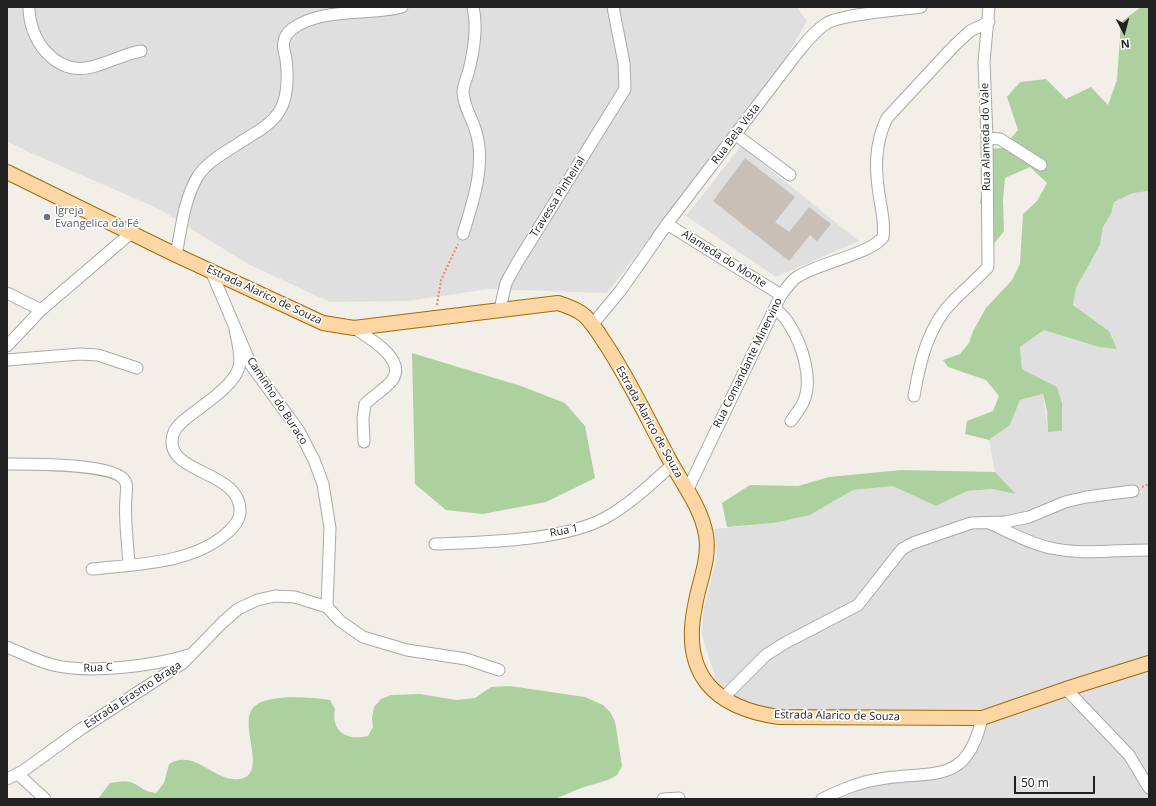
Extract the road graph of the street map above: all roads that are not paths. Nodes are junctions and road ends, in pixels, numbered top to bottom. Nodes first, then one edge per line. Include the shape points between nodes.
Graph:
1 (29, 7) edge
2 (402, 7) edge
3 (473, 7) edge
4 (613, 7) edge
5 (921, 7) edge
6 (989, 7) edge
7 (989, 22) junction
8 (141, 51) dead end
9 (736, 134) junction
10 (987, 138) junction
11 (1041, 165) dead end
12 (7, 172) edge
13 (790, 175) dead end
14 (668, 224) junction
15 (131, 233) junction
16 (463, 234) road end
17 (176, 255) junction
18 (211, 271) junction
19 (7, 293) edge
20 (781, 295) junction
21 (775, 308) junction
22 (500, 309) junction
23 (41, 310) junction
24 (592, 325) junction
25 (354, 328) junction
26 (235, 329) junction
27 (7, 346) edge
28 (7, 360) edge
29 (137, 368) dead end
30 (914, 396) dead end
31 (791, 421) dead end
32 (364, 442) dead end
33 (7, 464) edge
34 (672, 465) junction
35 (687, 491) junction
36 (1133, 491) dead end
37 (986, 522) junction
38 (435, 544) dead end
39 (1149, 550) edge
40 (129, 565) junction
41 (92, 570) dead end
42 (327, 607) junction
43 (7, 647) edge
44 (192, 654) junction
45 (1149, 663) edge
46 (499, 670) dead end
47 (1066, 688) junction
48 (724, 698) junction
49 (982, 718) junction
50 (18, 774) junction
51 (7, 780) edge
52 (1149, 788) edge
53 (679, 798) dead end
54 (45, 799) edge
55 (663, 799) edge
56 (822, 799) edge

1 - 8 street via 34,33 43,48 54,60 69,68 98,66 125,54
2 - 17 street via 386,11 330,15 309,21 292,29 286,35 284,42 287,81 285,97 279,112 269,124 211,162 198,176 186,207
3 - 16 street via 476,17 474,50 463,89 464,101 476,132 480,162 473,203
4 - 22 street, Travessa Pinheiral via 624,63 625,89 517,263 506,283
5 - 9 street, Rua Bela Vista via 829,22 795,56
6 - 7 street, Rua Alameda do Vale
7 - 10 street, Rua Alameda do Vale via 984,62
7 - 20 street, Rua Comandante Minervino via 970,31 954,46 887,118 881,130 876,164 884,222 883,237 874,246 808,271 796,278
9 - 13 street
9 - 14 street, Rua Bela Vista
10 - 11 street via 1000,139
10 - 30 street, Rua Alameda do Vale via 988,267 973,285 954,300 936,324 925,347
12 - 15 main road, Estrada Alarico de Souza
14 - 20 street, Alameda do Monte
14 - 24 street, Rua Bela Vista via 621,290
15 - 17 main road, Estrada Alarico de Souza
15 - 23 street
17 - 18 main road, Estrada Alarico de Souza
18 - 25 main road, Estrada Alarico de Souza via 323,323
18 - 26 street, Caminho do Buraco
19 - 23 street
20 - 21 street, Rua Comandante Minervino
21 - 31 street via 788,322 798,340 807,377 803,403
21 - 35 street, Rua Comandante Minervino
22 - 24 main road, Estrada Alarico de Souza via 558,303 573,308 585,316
22 - 25 main road, Estrada Alarico de Souza
23 - 27 street
24 - 34 main road, Estrada Alarico de Souza via 629,382
25 - 32 street via 387,352 393,360 395,369 393,379 366,404 363,418
26 - 40 street via 240,356 239,368 230,383 175,428 172,441 176,454 184,462 228,486 235,493 239,501 240,514 237,522 221,538 207,547 181,557
26 - 42 street, Caminho do Buraco via 251,365 299,431 323,484 330,528
28 - 29 street via 98,355
33 - 40 street via 95,468 122,476 127,485 125,515
34 - 35 main road, Estrada Alarico de Souza
34 - 38 street, Rua 1 via 625,506 581,528 530,537
35 - 48 main road, Estrada Alarico de Souza via 702,518 707,550 706,565 694,606 693,654 700,673 710,688
36 - 37 street via 1065,502 1029,517 1005,522
37 - 39 street via 1049,548 1080,552
37 - 48 street via 971,523 902,549 858,605 766,655
40 - 41 street
42 - 44 street, Estrada Erasmo Braga via 295,597 275,596 257,600 238,609
42 - 46 street, Estrada Erasmo Braga via 340,621 363,637 407,650 466,659
43 - 44 street, Rua C via 53,665 78,669 138,665
44 - 50 street, Estrada Erasmo Braga via 183,663
45 - 47 main road, Estrada Alarico de Souza
47 - 49 main road, Estrada Alarico de Souza
47 - 52 street via 1125,751
48 - 49 main road, Estrada Alarico de Souza via 760,714 780,716
49 - 56 street via 973,748 963,761 952,769 869,781
50 - 51 street, Estrada Erasmo Braga
50 - 54 street
53 - 55 street

